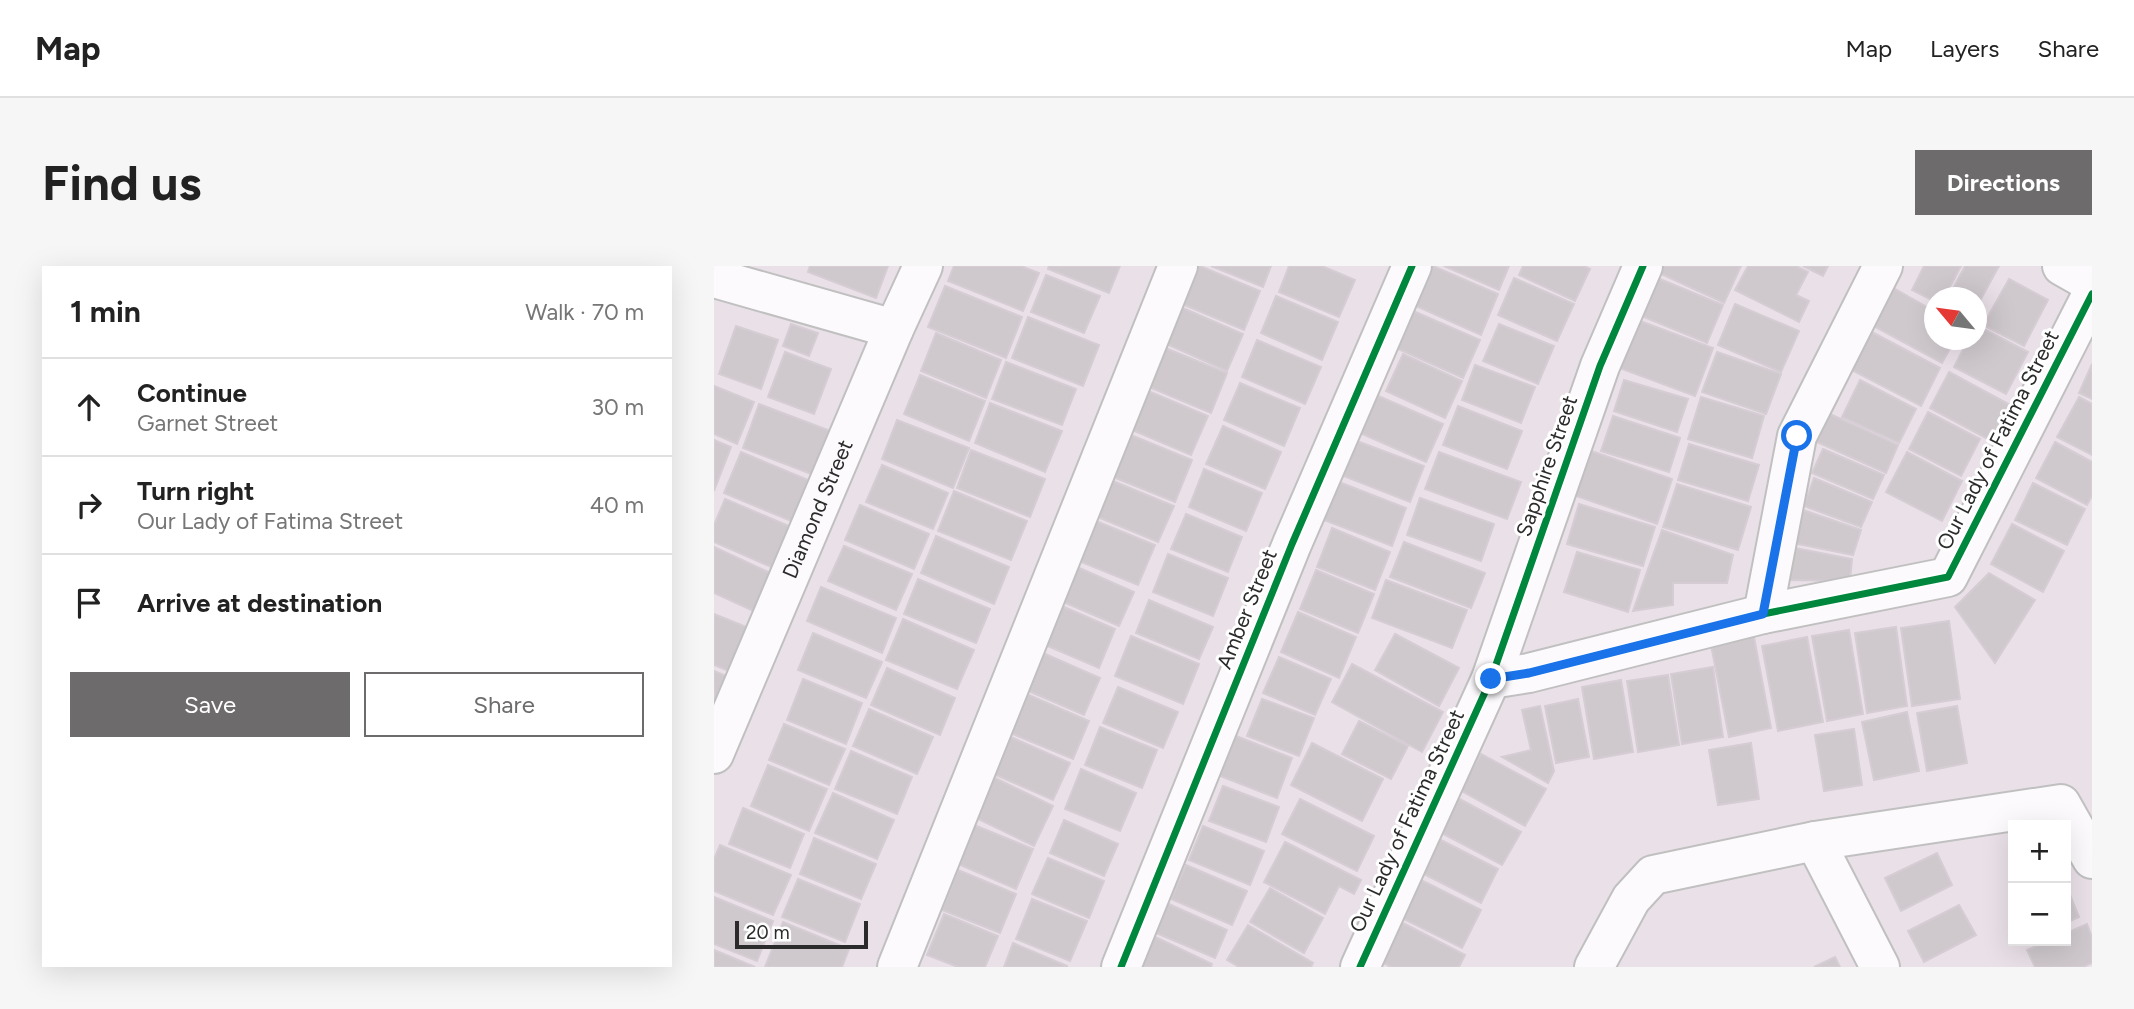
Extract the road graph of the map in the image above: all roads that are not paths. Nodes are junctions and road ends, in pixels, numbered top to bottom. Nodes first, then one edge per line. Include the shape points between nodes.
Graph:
1 (716, 266) edge
2 (923, 266) edge
3 (1178, 266) edge
4 (1412, 266) edge
5 (1643, 266) edge
6 (1883, 266) edge
7 (2062, 266) edge
8 (714, 272) edge
9 (714, 278) edge
10 (2092, 283) edge
11 (2092, 294) edge
12 (894, 329) junction
13 (1763, 614) junction
14 (1491, 679) junction
15 (714, 754) edge
16 (1815, 841) junction
17 (2092, 859) edge
18 (1610, 960) edge
19 (897, 967) edge
20 (1121, 967) edge
21 (1360, 967) edge
22 (1880, 967) edge

1 - 8 street
2 - 12 street, Diamond Street
3 - 19 street
4 - 20 street, Amber Street via 1292,544
5 - 14 street, Sapphire Street via 1600,366
6 - 13 street via 1797,436
7 - 10 street
9 - 12 street
11 - 13 street, Our Lady of Fatima Street via 1948,577
12 - 15 street, Diamond Street
13 - 14 street, Our Lady of Fatima Street
14 - 21 street, Our Lady of Fatima Street
16 - 17 street via 2060,804
16 - 18 street via 1653,875 1631,899
16 - 22 street

